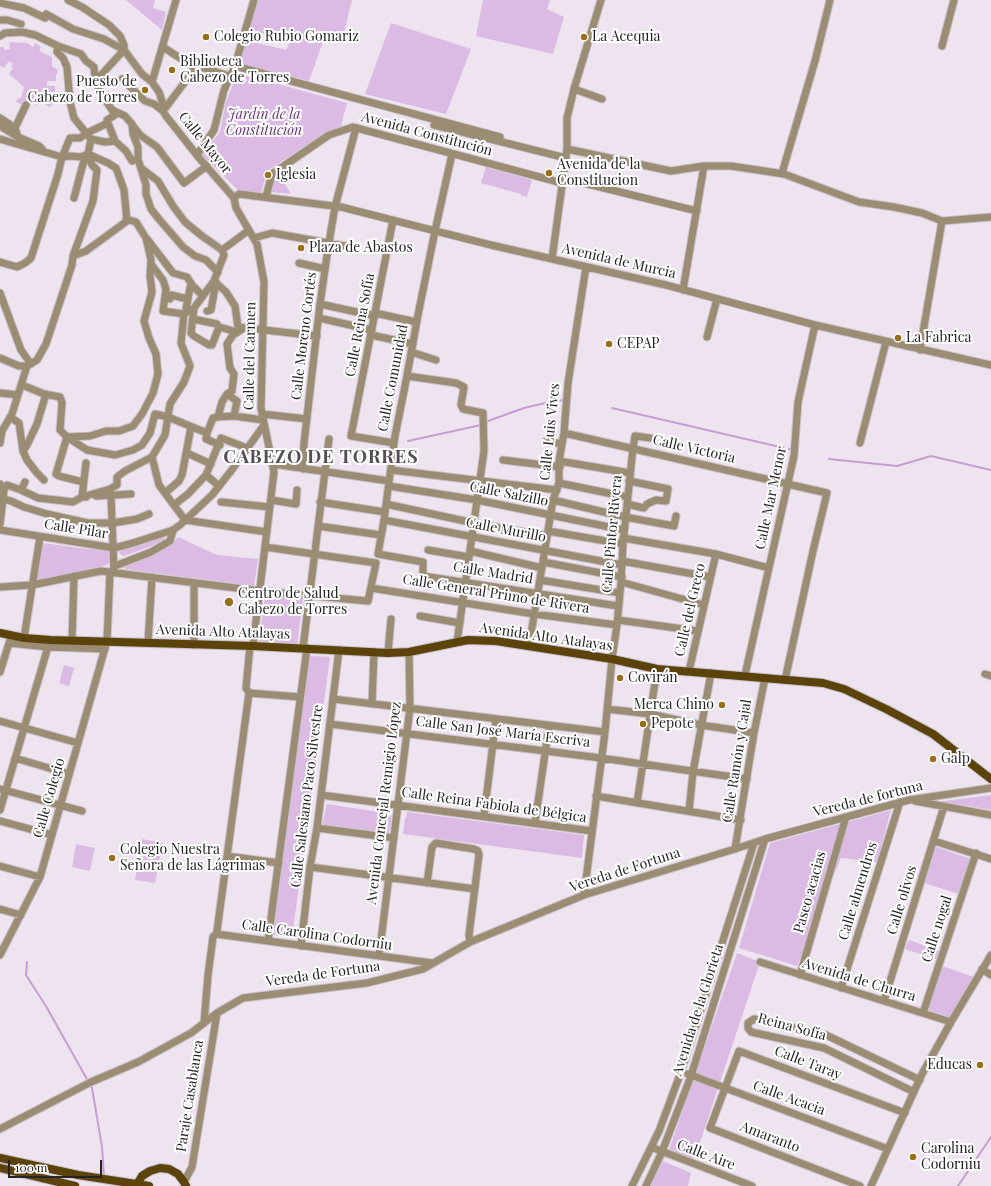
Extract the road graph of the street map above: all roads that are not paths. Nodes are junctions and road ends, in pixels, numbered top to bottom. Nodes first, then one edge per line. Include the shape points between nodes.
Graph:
1 (68, 0) edge
2 (176, 0) edge
3 (254, 0) edge
4 (601, 0) edge
5 (830, 0) edge
6 (954, 0) edge
7 (0, 4) edge
8 (0, 20) edge
9 (21, 24) dead end
10 (0, 36) edge
11 (58, 46) junction
12 (942, 46) dead end
13 (163, 48) junction
14 (124, 50) junction
15 (235, 66) junction
16 (195, 68) junction
17 (230, 76) junction
18 (95, 78) junction
19 (122, 79) dead end
20 (152, 82) junction
21 (574, 89) junction
22 (602, 99) dead end
23 (26, 105) dead end
24 (364, 106) dead end
25 (112, 110) junction
26 (164, 111) junction
27 (0, 118) edge
28 (108, 123) junction
29 (132, 124) junction
30 (0, 126) edge
31 (15, 128) junction
32 (356, 128) junction
33 (89, 136) junction
34 (18, 137) junction
35 (500, 137) dead end
36 (0, 139) edge
37 (115, 141) junction
38 (567, 149) junction
39 (44, 152) junction
40 (88, 154) junction
41 (452, 154) junction
42 (197, 155) junction
43 (62, 157) junction
44 (566, 158) junction
45 (138, 159) junction
46 (207, 166) junction
47 (704, 166) junction
48 (140, 167) junction
49 (782, 174) junction
50 (562, 180) junction
51 (237, 196) junction
52 (266, 197) junction
53 (74, 198) dead end
54 (335, 206) junction
55 (696, 211) junction
56 (991, 217) edge
57 (126, 219) junction
58 (393, 220) junction
59 (942, 221) junction
60 (249, 230) junction
61 (435, 231) junction
62 (146, 238) junction
63 (254, 238) junction
64 (329, 242) junction
65 (356, 248) dead end
66 (222, 250) junction
67 (73, 256) junction
68 (552, 259) junction
69 (299, 263) dead end
70 (151, 264) junction
71 (1, 265) edge
72 (586, 267) junction
73 (325, 269) junction
74 (218, 272) junction
75 (215, 282) junction
76 (191, 283) junction
77 (683, 290) junction
78 (0, 293) edge
79 (203, 296) junction
80 (188, 299) junction
81 (717, 299) junction
82 (170, 300) dead end
83 (320, 304) junction
84 (347, 310) junction
85 (188, 311) junction
86 (207, 311) dead end
87 (375, 314) junction
88 (319, 318) junction
89 (193, 319) junction
90 (416, 322) junction
91 (344, 324) junction
92 (815, 325) junction
93 (218, 327) junction
94 (240, 329) junction
95 (263, 329) junction
96 (373, 329) junction
97 (317, 336) junction
98 (707, 337) dead end
99 (886, 342) junction
100 (412, 348) junction
101 (920, 350) junction
102 (0, 358) edge
103 (436, 360) dead end
104 (29, 365) junction
105 (991, 365) edge
106 (407, 376) junction
107 (22, 384) junction
108 (0, 393) edge
109 (46, 394) junction
110 (227, 394) junction
111 (18, 395) junction
112 (168, 416) junction
113 (234, 416) junction
114 (10, 417) junction
115 (218, 417) junction
116 (307, 419) junction
117 (263, 420) junction
118 (191, 427) junction
119 (1, 432) edge
120 (207, 433) junction
121 (564, 433) junction
122 (67, 437) junction
123 (650, 438) dead end
124 (329, 439) dead end
125 (546, 442) dead end
126 (0, 443) edge
127 (394, 443) junction
128 (860, 443) dead end
129 (562, 444) junction
130 (220, 445) junction
131 (248, 448) junction
132 (633, 448) junction
133 (23, 451) junction
134 (187, 453) junction
135 (152, 457) junction
136 (503, 460) dead end
137 (86, 463) dead end
138 (211, 464) junction
139 (273, 464) junction
140 (560, 464) junction
141 (303, 469) junction
142 (391, 470) junction
143 (325, 471) junction
144 (630, 473) junction
145 (206, 475) junction
146 (44, 480) dead end
147 (629, 481) junction
148 (25, 482) dead end
149 (83, 482) junction
150 (480, 482) junction
151 (389, 484) junction
152 (788, 484) junction
153 (218, 486) junction
154 (2, 487) edge
155 (558, 487) junction
156 (21, 490) junction
157 (297, 490) dead end
158 (165, 493) junction
159 (131, 494) dead end
160 (111, 495) junction
161 (82, 497) junction
162 (3, 499) junction
163 (477, 500) junction
164 (553, 500) junction
165 (627, 500) junction
166 (221, 502) dead end
167 (320, 502) junction
168 (270, 504) junction
169 (174, 505) junction
170 (386, 508) junction
171 (149, 514) dead end
172 (551, 515) junction
173 (676, 516) dead end
174 (626, 517) junction
175 (185, 520) junction
176 (384, 520) junction
177 (113, 523) junction
178 (474, 523) junction
179 (0, 524) edge
180 (318, 526) junction
181 (0, 530) edge
182 (173, 530) junction
183 (267, 532) junction
184 (548, 534) junction
185 (381, 535) junction
186 (40, 537) junction
187 (472, 537) junction
188 (624, 537) junction
189 (265, 547) junction
190 (114, 548) junction
191 (428, 550) dead end
192 (545, 550) junction
193 (378, 554) joint
194 (469, 554) junction
195 (716, 554) junction
196 (315, 555) junction
197 (622, 563) junction
198 (542, 565) junction
199 (769, 568) junction
200 (113, 570) junction
201 (74, 576) junction
202 (152, 577) junction
203 (710, 577) junction
204 (621, 579) junction
205 (540, 580) junction
206 (465, 582) junction
207 (194, 583) junction
208 (32, 585) junction
209 (0, 587) edge
210 (371, 588) junction
211 (260, 591) junction
212 (538, 593) junction
213 (620, 593) junction
214 (309, 596) junction
215 (463, 602) junction
216 (704, 605) junction
217 (618, 606) junction
218 (534, 614) junction
219 (420, 616) dead end
220 (391, 619) dead end
221 (460, 623) junction
222 (617, 623) junction
223 (0, 632) edge
224 (698, 632) junction
225 (24, 638) junction
226 (10, 639) junction
227 (72, 640) junction
228 (457, 642) junction
229 (49, 643) junction
230 (148, 643) junction
231 (106, 645) junction
232 (194, 645) junction
233 (251, 646) junction
234 (529, 646) junction
235 (305, 648) junction
236 (339, 650) junction
237 (374, 652) junction
238 (409, 652) junction
239 (388, 653) junction
240 (612, 659) junction
241 (657, 669) junction
242 (689, 671) junction
243 (0, 672) edge
244 (711, 673) junction
245 (745, 675) junction
246 (765, 678) junction
247 (785, 680) junction
248 (249, 693) junction
249 (300, 696) junction
250 (333, 699) junction
251 (372, 704) junction
252 (410, 708) junction
253 (607, 709) junction
254 (650, 714) junction
255 (496, 719) junction
256 (0, 721) edge
257 (330, 724) junction
258 (701, 725) junction
259 (549, 726) junction
260 (24, 728) junction
261 (407, 732) junction
262 (605, 732) junction
263 (754, 733) junction
264 (78, 743) junction
265 (493, 745) junction
266 (545, 752) junction
267 (15, 758) junction
268 (601, 758) junction
269 (642, 764) junction
270 (693, 772) junction
271 (69, 774) junction
272 (747, 779) junction
273 (991, 779) edge
274 (991, 788) edge
275 (3, 789) edge
276 (321, 795) junction
277 (596, 796) junction
278 (909, 800) junction
279 (900, 802) junction
280 (637, 803) junction
281 (398, 805) junction
282 (60, 806) junction
283 (944, 806) junction
284 (0, 810) edge
285 (82, 811) dead end
286 (688, 811) junction
287 (991, 815) edge
288 (484, 816) junction
289 (846, 817) junction
290 (740, 820) junction
291 (0, 821) edge
292 (536, 823) junction
293 (317, 828) junction
294 (592, 831) junction
295 (52, 835) junction
296 (394, 838) junction
297 (765, 839) junction
298 (934, 841) junction
299 (754, 843) junction
300 (736, 849) junction
301 (976, 853) junction
302 (227, 856) junction
303 (991, 858) edge
304 (279, 863) junction
305 (0, 866) edge
306 (310, 867) junction
307 (40, 877) junction
308 (389, 878) junction
309 (427, 883) junction
310 (475, 889) junction
311 (584, 895) junction
312 (0, 909) edge
313 (21, 915) junction
314 (216, 934) junction
315 (268, 941) junction
316 (470, 942) junction
317 (301, 946) junction
318 (1, 952) edge
319 (991, 955) edge
320 (379, 956) junction
321 (414, 961) junction
322 (760, 962) dead end
323 (432, 964) junction
324 (423, 969) junction
325 (982, 969) junction
326 (991, 974) edge
327 (800, 975) junction
328 (841, 988) junction
329 (884, 1001) junction
330 (217, 1013) junction
331 (923, 1013) junction
332 (951, 1022) junction
333 (204, 1023) junction
334 (681, 1072) junction
335 (691, 1076) junction
336 (920, 1080) junction
337 (724, 1088) junction
338 (914, 1092) junction
339 (905, 1113) junction
340 (0, 1130) edge
341 (651, 1147) junction
342 (888, 1149) junction
343 (662, 1152) junction
344 (0, 1158) edge
345 (0, 1168) edge
346 (185, 1184) edge
347 (137, 1185) edge
348 (75, 1186) edge
349 (150, 1186) edge
350 (632, 1186) edge
351 (646, 1186) edge
352 (752, 1186) edge
353 (860, 1186) edge
354 (871, 1186) edge

1 - 14 street, Calle Mayor via 109,25 120,36
2 - 13 street
3 - 15 street
4 - 21 street
5 - 49 street
6 - 12 street
7 - 14 street via 24,8 45,18 46,14 73,29 104,39
8 - 9 street
10 - 11 street via 5,33 22,32
11 - 18 street via 81,54 94,67
11 - 33 street via 57,52 67,67 74,118
13 - 16 street
13 - 20 street
14 - 18 street
14 - 20 street, Calle Mayor via 142,74
15 - 17 street
15 - 35 street
16 - 17 street via 197,66
16 - 26 street
17 - 42 street via 214,130
18 - 25 street via 100,92
19 - 26 street via 146,101
20 - 26 street, Calle Mayor via 159,92
21 - 22 street
21 - 38 street via 567,118
23 - 31 street
24 - 44 street
25 - 28 street via 114,115 107,120
25 - 29 street via 125,116
26 - 42 street, Calle Mayor
27 - 31 street
28 - 33 street
28 - 37 street
29 - 45 street via 138,147
29 - 46 street via 140,135 158,147 184,183
30 - 34 street
31 - 34 street
32 - 41 street, Avenida Constitución
32 - 52 street, Avenida Constitución via 329,135 272,174
32 - 54 street, Calle Moreno Cortés
33 - 37 street via 105,142
33 - 40 street
33 - 43 street via 70,138
34 - 39 street via 39,146
36 - 39 street
37 - 45 street via 132,161
38 - 44 street
38 - 47 street via 671,171
39 - 43 street
40 - 43 street via 81,157
40 - 53 street
40 - 57 street via 116,168 124,190
40 - 67 street via 97,170 95,191
41 - 50 street, Avenida Constitución
41 - 61 street, Calle Comunidad
42 - 46 street, Calle Mayor
43 - 71 street via 31,258 17,267
44 - 50 street
45 - 48 street
46 - 51 street, Calle Mayor
47 - 49 street via 731,166
47 - 55 street
48 - 66 street via 158,181 185,222
48 - 74 street via 150,206 158,218 183,247 206,260
49 - 59 street via 859,202 922,213
50 - 55 street, Avenida Constitución
50 - 68 street
51 - 52 street, Avenida de Murcia
51 - 60 street, Calle del Carmen via 236,208
52 - 54 street, Avenida de Murcia
54 - 58 street, Avenida de Murcia
54 - 64 street, Calle Moreno Cortés
55 - 77 street
56 - 59 street
57 - 62 street via 136,222
57 - 67 street via 127,221 86,251
58 - 61 street, Avenida de Murcia
58 - 87 street, Calle Reina Sofía
59 - 101 street
60 - 63 street, Calle del Carmen
60 - 66 street
61 - 68 street, Avenida de Murcia
61 - 90 street, Calle Comunidad
62 - 70 street
62 - 76 street via 173,273 187,277
63 - 64 street via 272,233
63 - 95 street, Calle del Carmen via 264,282
64 - 65 street
64 - 73 street, Calle Moreno Cortés
66 - 74 street via 224,254
67 - 104 street via 46,344 37,360
68 - 72 street, Avenida de Murcia
69 - 73 street
70 - 85 street via 163,280 166,289 163,311
70 - 122 street via 152,292 144,321 156,354 158,374 153,393 133,426 90,436
72 - 77 street, Avenida de Murcia
72 - 121 street, Calle Luis Vives via 568,383
73 - 83 street, Calle Moreno Cortés
74 - 75 street
75 - 79 street
75 - 86 street via 211,310
75 - 94 street via 226,292 235,306
76 - 79 street
76 - 80 street
77 - 81 street, Avenida de Murcia
78 - 104 street
79 - 85 street
80 - 82 street via 171,295
80 - 85 street
81 - 92 street, Avenida de Murcia
81 - 98 street
83 - 84 street
83 - 88 street, Calle Moreno Cortés
84 - 87 street
84 - 91 street
85 - 89 street
85 - 112 street via 181,343 190,366 184,382 170,404
87 - 90 street
87 - 96 street, Calle Reina Sofía
88 - 91 street
88 - 97 street, Calle Moreno Cortés
89 - 93 street via 217,324
89 - 93 street via 191,333 209,345 212,345
90 - 100 street, Calle Comunidad via 412,333
91 - 96 street
92 - 99 street, Avenida de Murcia
92 - 152 street, Calle Mar Menor via 798,402 794,456
93 - 94 street
94 - 95 street
94 - 110 street via 232,335 227,344 230,368 234,374 232,391
95 - 97 street
95 - 117 street, Calle del Carmen
96 - 100 street
96 - 127 street, Calle Reina Sofía via 356,425 351,436
97 - 116 street, Calle Moreno Cortés
99 - 101 street, Avenida de Murcia
99 - 128 street
100 - 103 street
100 - 106 street, Calle Comunidad
101 - 105 street, Avenida de Murcia
102 - 104 street via 20,366
104 - 107 street
106 - 127 street, Calle Comunidad via 393,432
106 - 150 street via 456,383 464,387 463,409 483,413 484,451
107 - 109 street
107 - 111 street
108 - 111 street
109 - 122 street via 60,397 60,430
109 - 133 street via 37,424
110 - 113 street via 237,402
110 - 115 street
111 - 114 street
112 - 118 street
112 - 122 street via 155,414 150,433 142,445 115,455 87,450
112 - 135 street via 165,435
113 - 115 street
113 - 117 street
114 - 119 street
114 - 133 street via 19,423
115 - 120 street via 213,418
116 - 117 street
116 - 141 street, Calle Moreno Cortés
117 - 131 street, Calle Pilar
117 - 139 street, Calle del Carmen
118 - 120 street
118 - 134 street
119 - 126 street
120 - 130 street via 206,439
121 - 129 street, Calle Luis Vives
121 - 132 street, Calle Victoria
122 - 149 street via 56,474
123 - 132 street, Calle Pintor Rivera via 635,436
124 - 143 street
125 - 129 street
127 - 142 street, Calle Comunidad
129 - 140 street, Calle Luis Vives
130 - 131 street via 221,438
130 - 138 street
131 - 153 street, Calle Pilar
132 - 144 street, Calle Pintor Rivera
132 - 152 street, Calle Victoria
133 - 146 street via 27,460
134 - 138 street
134 - 158 street via 182,476
135 - 158 street via 159,484
135 - 161 street via 117,477 117,485
136 - 140 street
137 - 149 street
138 - 145 street
139 - 141 street, Calle Salzillo
139 - 168 street, Calle del Carmen
140 - 144 street
140 - 155 street, Calle Luis Vives
141 - 143 street, Calle Salzillo
142 - 150 street
142 - 151 street, Calle Comunidad
143 - 151 street, Calle Salzillo
143 - 167 street
144 - 147 street, Calle Pintor Rivera
145 - 153 street
145 - 169 street
147 - 165 street, Calle Pintor Rivera
147 - 165 street via 668,489 666,501 656,500 644,508
148 - 156 street
149 - 161 street
150 - 155 street
150 - 163 street
151 - 163 street, Calle Salzillo
151 - 170 street, Calle Comunidad
152 - 199 street, Calle Mar Menor
152 - 247 street, Calle Victoria via 827,493
153 - 175 street, Calle Pilar
154 - 156 street
154 - 162 street
155 - 164 street, Calle Luis Vives
155 - 165 street
156 - 161 street via 38,498 73,502
157 - 168 street via 296,504
158 - 169 street
159 - 160 street
160 - 161 street
160 - 177 street, Calle Colegio
162 - 177 street via 71,520
162 - 179 street
163 - 172 street, Calle Salzillo
163 - 178 street
164 - 172 street, Calle Luis Vives
164 - 174 street
165 - 174 street, Calle Pintor Rivera
166 - 168 street
167 - 170 street
167 - 180 street
168 - 183 street, Calle del Carmen
169 - 175 street
170 - 176 street, Calle Comunidad
170 - 178 street
171 - 177 street
172 - 184 street, Calle Luis Vives
172 - 188 street, Calle Salzillo
173 - 174 street via 674,526
174 - 188 street, Calle Pintor Rivera
175 - 182 street, Calle Pilar
175 - 183 street
176 - 185 street, Calle Comunidad
176 - 187 street, Calle Murillo
177 - 190 street, Calle Colegio
178 - 184 street
178 - 187 street
180 - 185 street
180 - 196 street
181 - 186 street, Calle Pilar
182 - 190 street, Calle Pilar
182 - 200 street via 170,540 164,544
183 - 189 street, Calle del Carmen
184 - 188 street
184 - 192 street, Calle Luis Vives
185 - 193 street, Calle Comunidad
186 - 190 street, Calle Pilar
186 - 208 street
187 - 192 street, Calle Murillo
187 - 194 street
188 - 195 street
188 - 197 street, Calle Pintor Rivera
189 - 196 street
189 - 211 street, Calle del Carmen
190 - 200 street, Calle Colegio
191 - 194 street
192 - 197 street, Calle Murillo
192 - 198 street, Calle Luis Vives
193 - 206 street, Calle Madrid via 423,562 423,576
194 - 198 street
194 - 206 street
195 - 199 street
195 - 203 street, Calle del Greco
196 - 210 street via 376,563
196 - 214 street
197 - 203 street, Calle Murillo
197 - 204 street, Calle Pintor Rivera
198 - 204 street
198 - 205 street, Calle Luis Vives
199 - 245 street, Calle Mar Menor
200 - 201 street
200 - 202 street
200 - 231 street, Calle Colegio
201 - 208 street
201 - 227 street
202 - 207 street
202 - 230 street
203 - 216 street, Calle del Greco
204 - 213 street, Calle Pintor Rivera
204 - 216 street
205 - 212 street, Calle Luis Vives
205 - 213 street
206 - 212 street, Calle Madrid
206 - 215 street
207 - 211 street
207 - 232 street
208 - 209 street
208 - 225 street
210 - 214 street via 368,601
210 - 215 street, Calle General Primo de Rivera
211 - 214 street
211 - 233 street, Calle del Carmen
212 - 217 street, Calle Madrid
212 - 218 street, Calle Luis Vives
213 - 217 street, Calle Pintor Rivera
214 - 235 street
215 - 218 street, Calle General Primo de Rivera
215 - 221 street
216 - 224 street, Calle del Greco
217 - 222 street, Calle Pintor Rivera
218 - 222 street, Calle General Primo de Rivera
218 - 234 street, Calle Luis Vives
219 - 221 street
220 - 239 street
221 - 228 street
222 - 224 street, Calle General Primo de Rivera
222 - 240 street, Calle Pintor Rivera
223 - 226 main road, Avenida Alto Atalayas
224 - 242 street, Calle del Greco
225 - 226 main road, Avenida Alto Atalayas
225 - 229 main road, Avenida Alto Atalayas
226 - 229 street
226 - 243 street
227 - 229 main road, Avenida Alto Atalayas
227 - 231 main road, Avenida Alto Atalayas
228 - 234 main road, Avenida Alto Atalayas via 496,640
228 - 238 main road, Avenida Alto Atalayas
229 - 231 street
229 - 260 street
230 - 231 main road, Avenida Alto Atalayas
230 - 232 main road, Avenida Alto Atalayas
231 - 264 street, Calle Colegio
232 - 233 main road, Avenida Alto Atalayas
233 - 235 main road, Avenida Alto Atalayas
233 - 248 street, Calle del Carmen via 246,688
234 - 240 main road, Avenida Alto Atalayas
235 - 236 main road, Avenida Alto Atalayas
235 - 249 street
236 - 237 main road, Avenida Alto Atalayas
236 - 250 street, Calle Salesiano Paco Silvestre
237 - 239 main road, Avenida Alto Atalayas
237 - 251 street
238 - 239 main road, Avenida Alto Atalayas
238 - 252 street, Avenida Concejal Remigio López
240 - 241 main road, Avenida Alto Atalayas
240 - 253 street, Calle Pintor Rivera
241 - 242 main road, Avenida Alto Atalayas
241 - 254 street
242 - 244 main road, Avenida Alto Atalayas
244 - 245 main road, Avenida Alto Atalayas
244 - 258 street
245 - 246 main road, Avenida Alto Atalayas
246 - 247 main road, Avenida Alto Atalayas
246 - 263 street, Calle Ramón y Cajal
247 - 273 main road, Avenida Alto Atalayas via 823,683 844,689 886,709 933,734
248 - 249 street
248 - 302 street, Calle del Carmen
249 - 304 street
250 - 251 street
250 - 257 street, Calle Salesiano Paco Silvestre
251 - 252 street
252 - 255 street
252 - 261 street, Avenida Concejal Remigio López
253 - 254 street
253 - 262 street, Calle Pintor Rivera
254 - 258 street
254 - 269 street
255 - 259 street
255 - 265 street
256 - 260 street
257 - 261 street, Calle San José María Escriva
257 - 276 street, Calle Salesiano Paco Silvestre
258 - 263 street
258 - 270 street
259 - 262 street
259 - 266 street
260 - 264 street
260 - 267 street
261 - 265 street, Calle San José María Escriva
261 - 281 street, Avenida Concejal Remigio López
262 - 268 street, Calle Pintor Rivera
263 - 272 street, Calle Ramón y Cajal
264 - 271 street, Calle Colegio
265 - 266 street, Calle San José María Escriva
265 - 288 street
266 - 268 street, Calle San José María Escriva
266 - 292 street
267 - 271 street
267 - 275 street
268 - 269 street, Calle San José María Escriva
268 - 277 street, Calle Pintor Rivera
269 - 270 street, Calle San José María Escriva
269 - 280 street
270 - 272 street, Calle San José María Escriva
270 - 286 street
271 - 282 street, Calle Colegio
272 - 290 street, Calle Ramón y Cajal
274 - 278 street, Vereda de fortuna
275 - 282 street
275 - 284 street
276 - 281 street, Calle Reina Fabiola de Bélgica
276 - 293 street, Calle Salesiano Paco Silvestre
277 - 280 street
277 - 294 street, Calle Pintor Rivera
278 - 279 street, Vereda de fortuna
278 - 283 street, Vereda de Fortuna
279 - 289 street, Vereda de fortuna
279 - 328 street, Calle almendros
280 - 286 street
281 - 288 street, Calle Reina Fabiola de Bélgica
281 - 296 street, Avenida Concejal Remigio López
282 - 285 street
282 - 295 street, Calle Colegio
283 - 287 street, Vereda de Fortuna
283 - 298 street, Calle olivos
286 - 290 street
288 - 292 street, Calle Reina Fabiola de Bélgica
289 - 297 street, Vereda de fortuna
289 - 327 street, Paseo acacias
290 - 300 street, Calle Ramón y Cajal
291 - 295 street
292 - 294 street, Calle Reina Fabiola de Bélgica
293 - 296 street
293 - 306 street, Calle Salesiano Paco Silvestre
294 - 311 street, Calle Pintor Rivera
295 - 307 street, Calle Colegio
296 - 308 street, Avenida Concejal Remigio López
297 - 299 street, Vereda de fortuna
297 - 335 street, Avenida de la Glorieta
298 - 301 street
298 - 329 street, Calle olivos
299 - 300 street, Vereda de Fortuna
299 - 334 street, Avenida de la Glorieta
300 - 311 street, Vereda de Fortuna
301 - 303 street
301 - 331 street, Calle nogal
302 - 304 street
302 - 314 street, Calle del Carmen
304 - 315 street
305 - 307 street
306 - 308 street
306 - 317 street, Calle Salesiano Paco Silvestre
307 - 313 street, Calle Colegio
308 - 309 street
308 - 320 street, Avenida Concejal Remigio López
309 - 310 street
309 - 310 street via 432,847 436,844 478,851
310 - 316 street
311 - 316 street, Vereda de Fortuna
312 - 313 street
313 - 318 street, Calle Colegio
314 - 315 street, Calle Carolina Codorniu
314 - 333 street, Calle del Carmen via 208,974
315 - 317 street, Calle Carolina Codorniu
316 - 323 street, Vereda de Fortuna
317 - 320 street, Calle Carolina Codorniu
319 - 325 street
320 - 321 street, Calle Carolina Codorniu
321 - 323 street, Calle Carolina Codorniu
321 - 324 street
322 - 327 street, Avenida de Churra
323 - 324 street, Vereda de Fortuna
324 - 330 street, Vereda de Fortuna via 368,983 243,998
325 - 326 street
325 - 332 street
327 - 328 street, Avenida de Churra
328 - 329 street, Avenida de Churra
329 - 331 street, Avenida de Churra
330 - 333 street, Vereda de Fortuna
330 - 346 street, Paraje Casablanca via 192,1167
331 - 332 street, Avenida de Churra
332 - 336 street
333 - 340 street, Vereda de Fortuna via 138,1062 91,1082
334 - 335 street, Calle Acacia
334 - 341 street, Avenida de la Glorieta
335 - 337 street, Calle Acacia
335 - 343 street, Avenida de la Glorieta
336 - 338 street
336 - 338 street, Reina Sofía via 826,1035 754,1019 748,1024 751,1032 824,1048
337 - 339 street, Calle Taray via 739,1051
337 - 342 street, Calle Acacia
337 - 353 street, Amaranto via 710,1128
338 - 339 street
339 - 342 street
341 - 343 street, Calle Aire
341 - 350 street, Avenida de la Glorieta
342 - 354 street
343 - 351 street, Avenida de la Glorieta
343 - 352 street, Calle Aire
344 - 347 main road
345 - 348 main road
346 - 347 main road via 178,1174 160,1168 146,1173
347 - 349 main road

